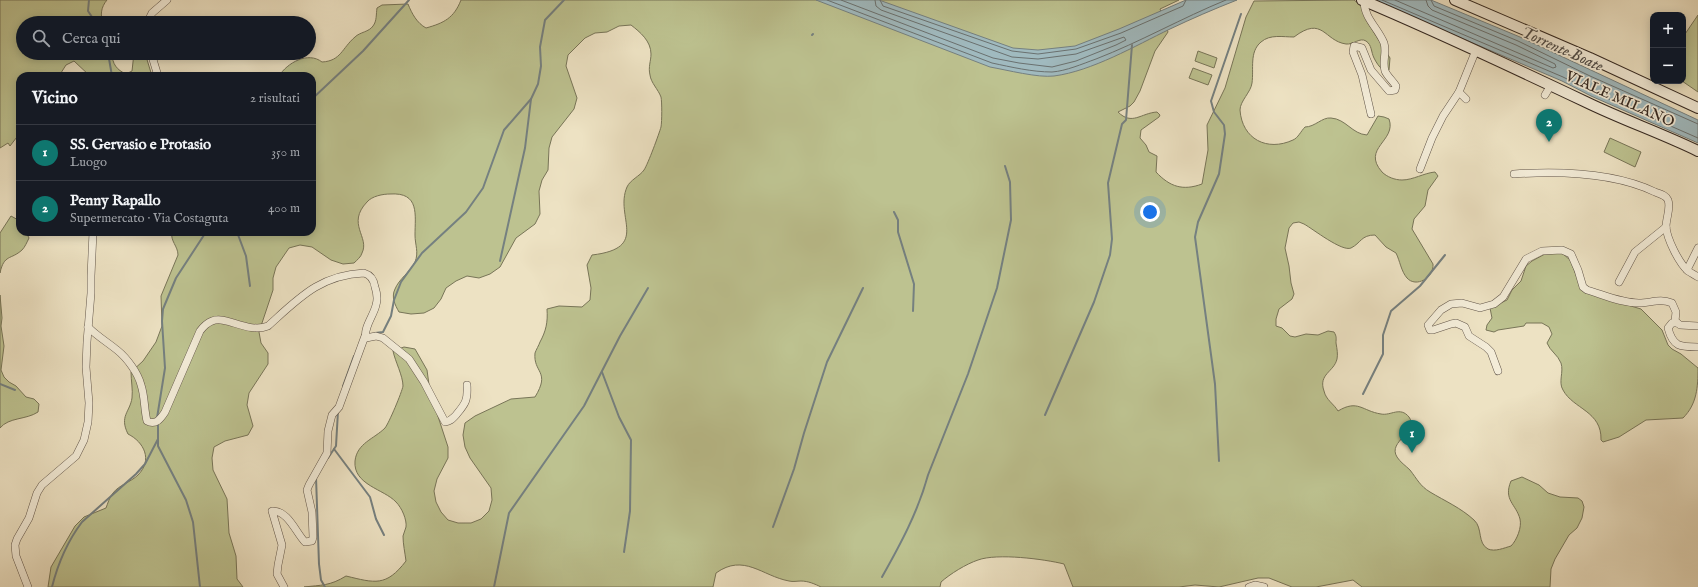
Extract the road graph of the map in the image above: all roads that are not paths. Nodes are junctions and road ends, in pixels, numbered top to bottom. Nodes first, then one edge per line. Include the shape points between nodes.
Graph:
1 (167, 0) edge
2 (1363, 0) edge
3 (1455, 0) edge
4 (150, 16) edge
5 (1476, 50) junction
6 (153, 60) edge
7 (157, 72) edge
8 (1551, 84) junction
9 (1460, 92) junction
10 (1545, 95) dead end
11 (1466, 99) dead end
12 (1698, 108) edge
13 (1371, 114) dead end
14 (1698, 151) edge
15 (1420, 169) dead end
16 (1514, 174) dead end
17 (1666, 227) junction
18 (93, 236) edge
19 (1698, 248) edge
20 (1687, 270) junction
21 (1698, 277) edge
22 (1619, 282) dead end
23 (1677, 323) junction
24 (1698, 326) edge
25 (88, 327) junction
26 (365, 336) junction
27 (1698, 347) edge
28 (1498, 370) dead end
29 (467, 385) dead end
30 (28, 587) edge
31 (284, 587) edge
32 (1249, 587) edge
33 (1264, 587) edge

1 - 4 street
2 - 5 street, VIALE MILANO
2 - 13 street via 1372,26 1383,40 1386,49 1385,73 1396,86 1390,91 1371,70 1362,48 1354,46 1353,52 1362,75
3 - 12 street
5 - 8 street, VIALE MILANO
5 - 9 street
6 - 7 street
8 - 10 street, VIALE MILANO
8 - 14 street, VIALE MILANO via 1587,103
9 - 11 street
9 - 15 street via 1443,116
16 - 17 street via 1581,174 1641,186 1666,197 1669,202
17 - 20 street via 1677,255
17 - 22 street via 1635,252
18 - 25 street via 90,276 92,293
19 - 20 street
20 - 21 street
23 - 24 street via 1683,326
23 - 27 street via 1672,322 1668,328 1671,340 1686,347
23 - 28 street via 1672,303 1663,300 1626,302 1587,290 1583,287 1571,254 1562,250 1542,251 1526,259 1502,298 1494,304 1480,308 1462,303 1451,304 1441,310 1428,325 1430,330 1456,323 1465,328 1469,336 1491,352
25 - 26 street via 119,351 135,372 141,383 148,421 151,423 160,419 165,412 200,331 213,320 256,329 263,328 309,290 338,277 364,273 371,277 377,294 377,305
25 - 30 street via 86,367 89,403 84,440 76,456 42,485 15,545 16,556
26 - 29 street via 383,338 409,359 445,422 452,420 464,407 468,396
26 - 31 street via 339,408 332,415 327,453 307,490 312,512 312,541 305,542 284,515 272,511 282,545 277,574
32 - 33 street

